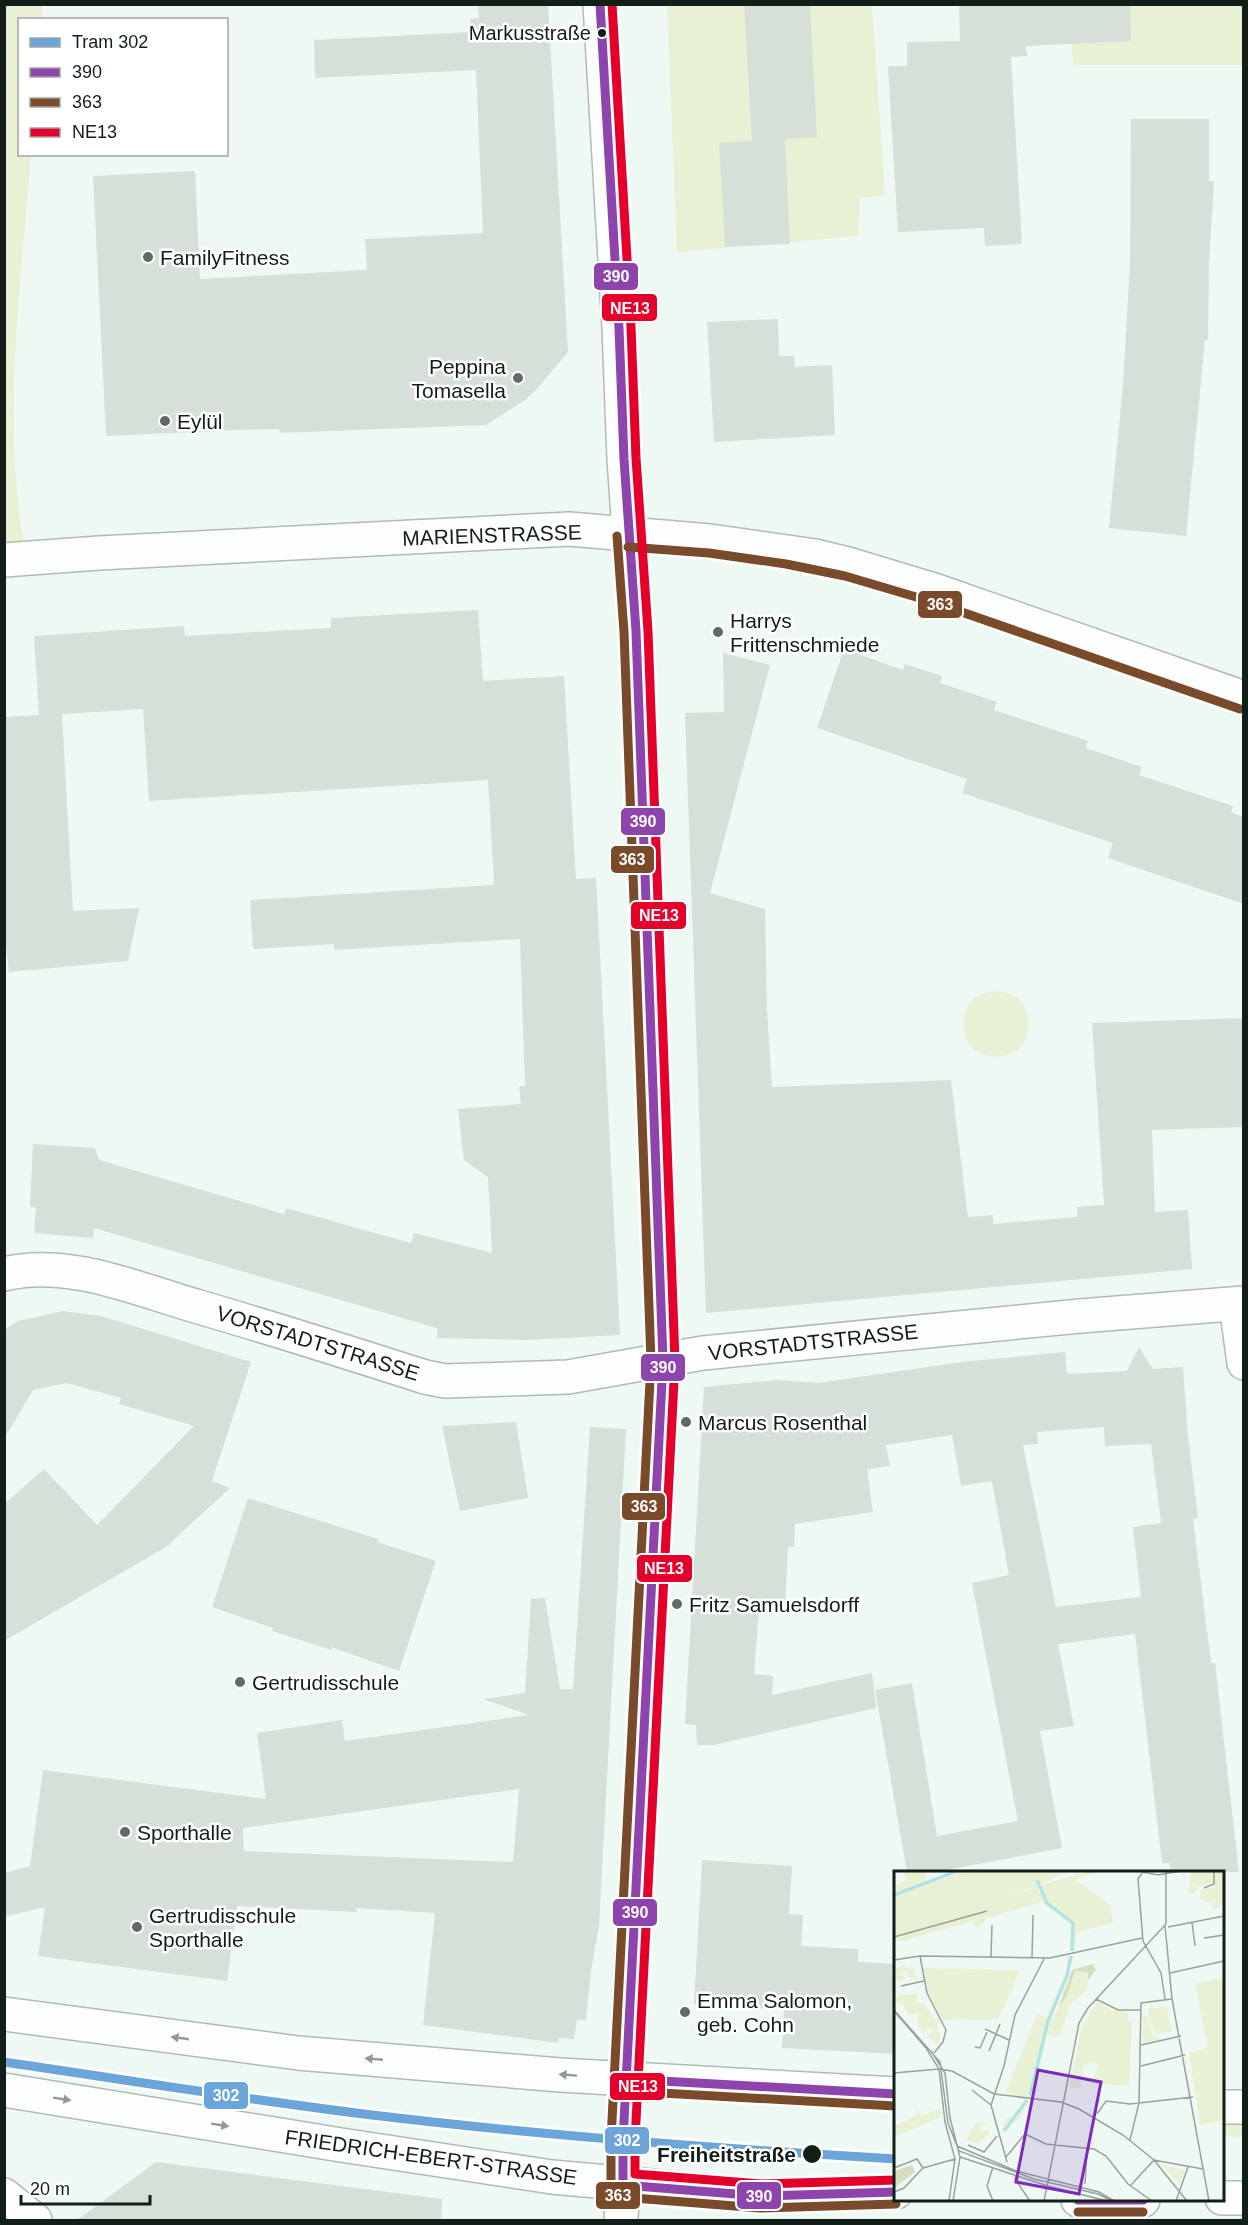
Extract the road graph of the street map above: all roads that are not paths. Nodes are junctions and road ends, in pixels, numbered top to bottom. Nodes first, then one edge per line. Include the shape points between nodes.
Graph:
1 (600, 4) edge
2 (628, 535) junction
3 (4, 560) edge
4 (1244, 698) edge
5 (4, 1274) edge
6 (1240, 1304) edge
7 (663, 1361) junction
8 (1244, 1363) edge
9 (4, 2014) edge
10 (626, 2079) junction
11 (4, 2090) edge
12 (894, 2094) edge
13 (1224, 2107) edge
14 (1244, 2107) edge
15 (623, 2185) junction
16 (894, 2192) edge
17 (4, 2195) edge
18 (1224, 2198) edge
19 (1244, 2198) edge
20 (768, 2208) edge
21 (35, 2220) edge
22 (621, 2220) edge

1 - 2 street
2 - 3 street, MARIENSTRASSE via 569,529
2 - 4 street, MARIENSTRASSE via 710,541 848,564
2 - 7 street via 636,631
5 - 7 street, VORSTADTSTRASSE via 51,1269 88,1275 445,1381 568,1377
6 - 7 street, VORSTADTSTRASSE via 936,1329 703,1353
6 - 8 street
7 - 10 street
10 -> 9 street via 298,2053
10 - 12 street
10 - 15 street
11 -> 15 street, FRIEDRICH-EBERT-STRASSE via 352,2147
13 - 14 street
15 - 20 street, FRIEDRICH-EBERT-STRASSE
15 - 22 street
16 - 20 street, FRIEDRICH-EBERT-STRASSE
17 - 21 street
18 - 19 street

